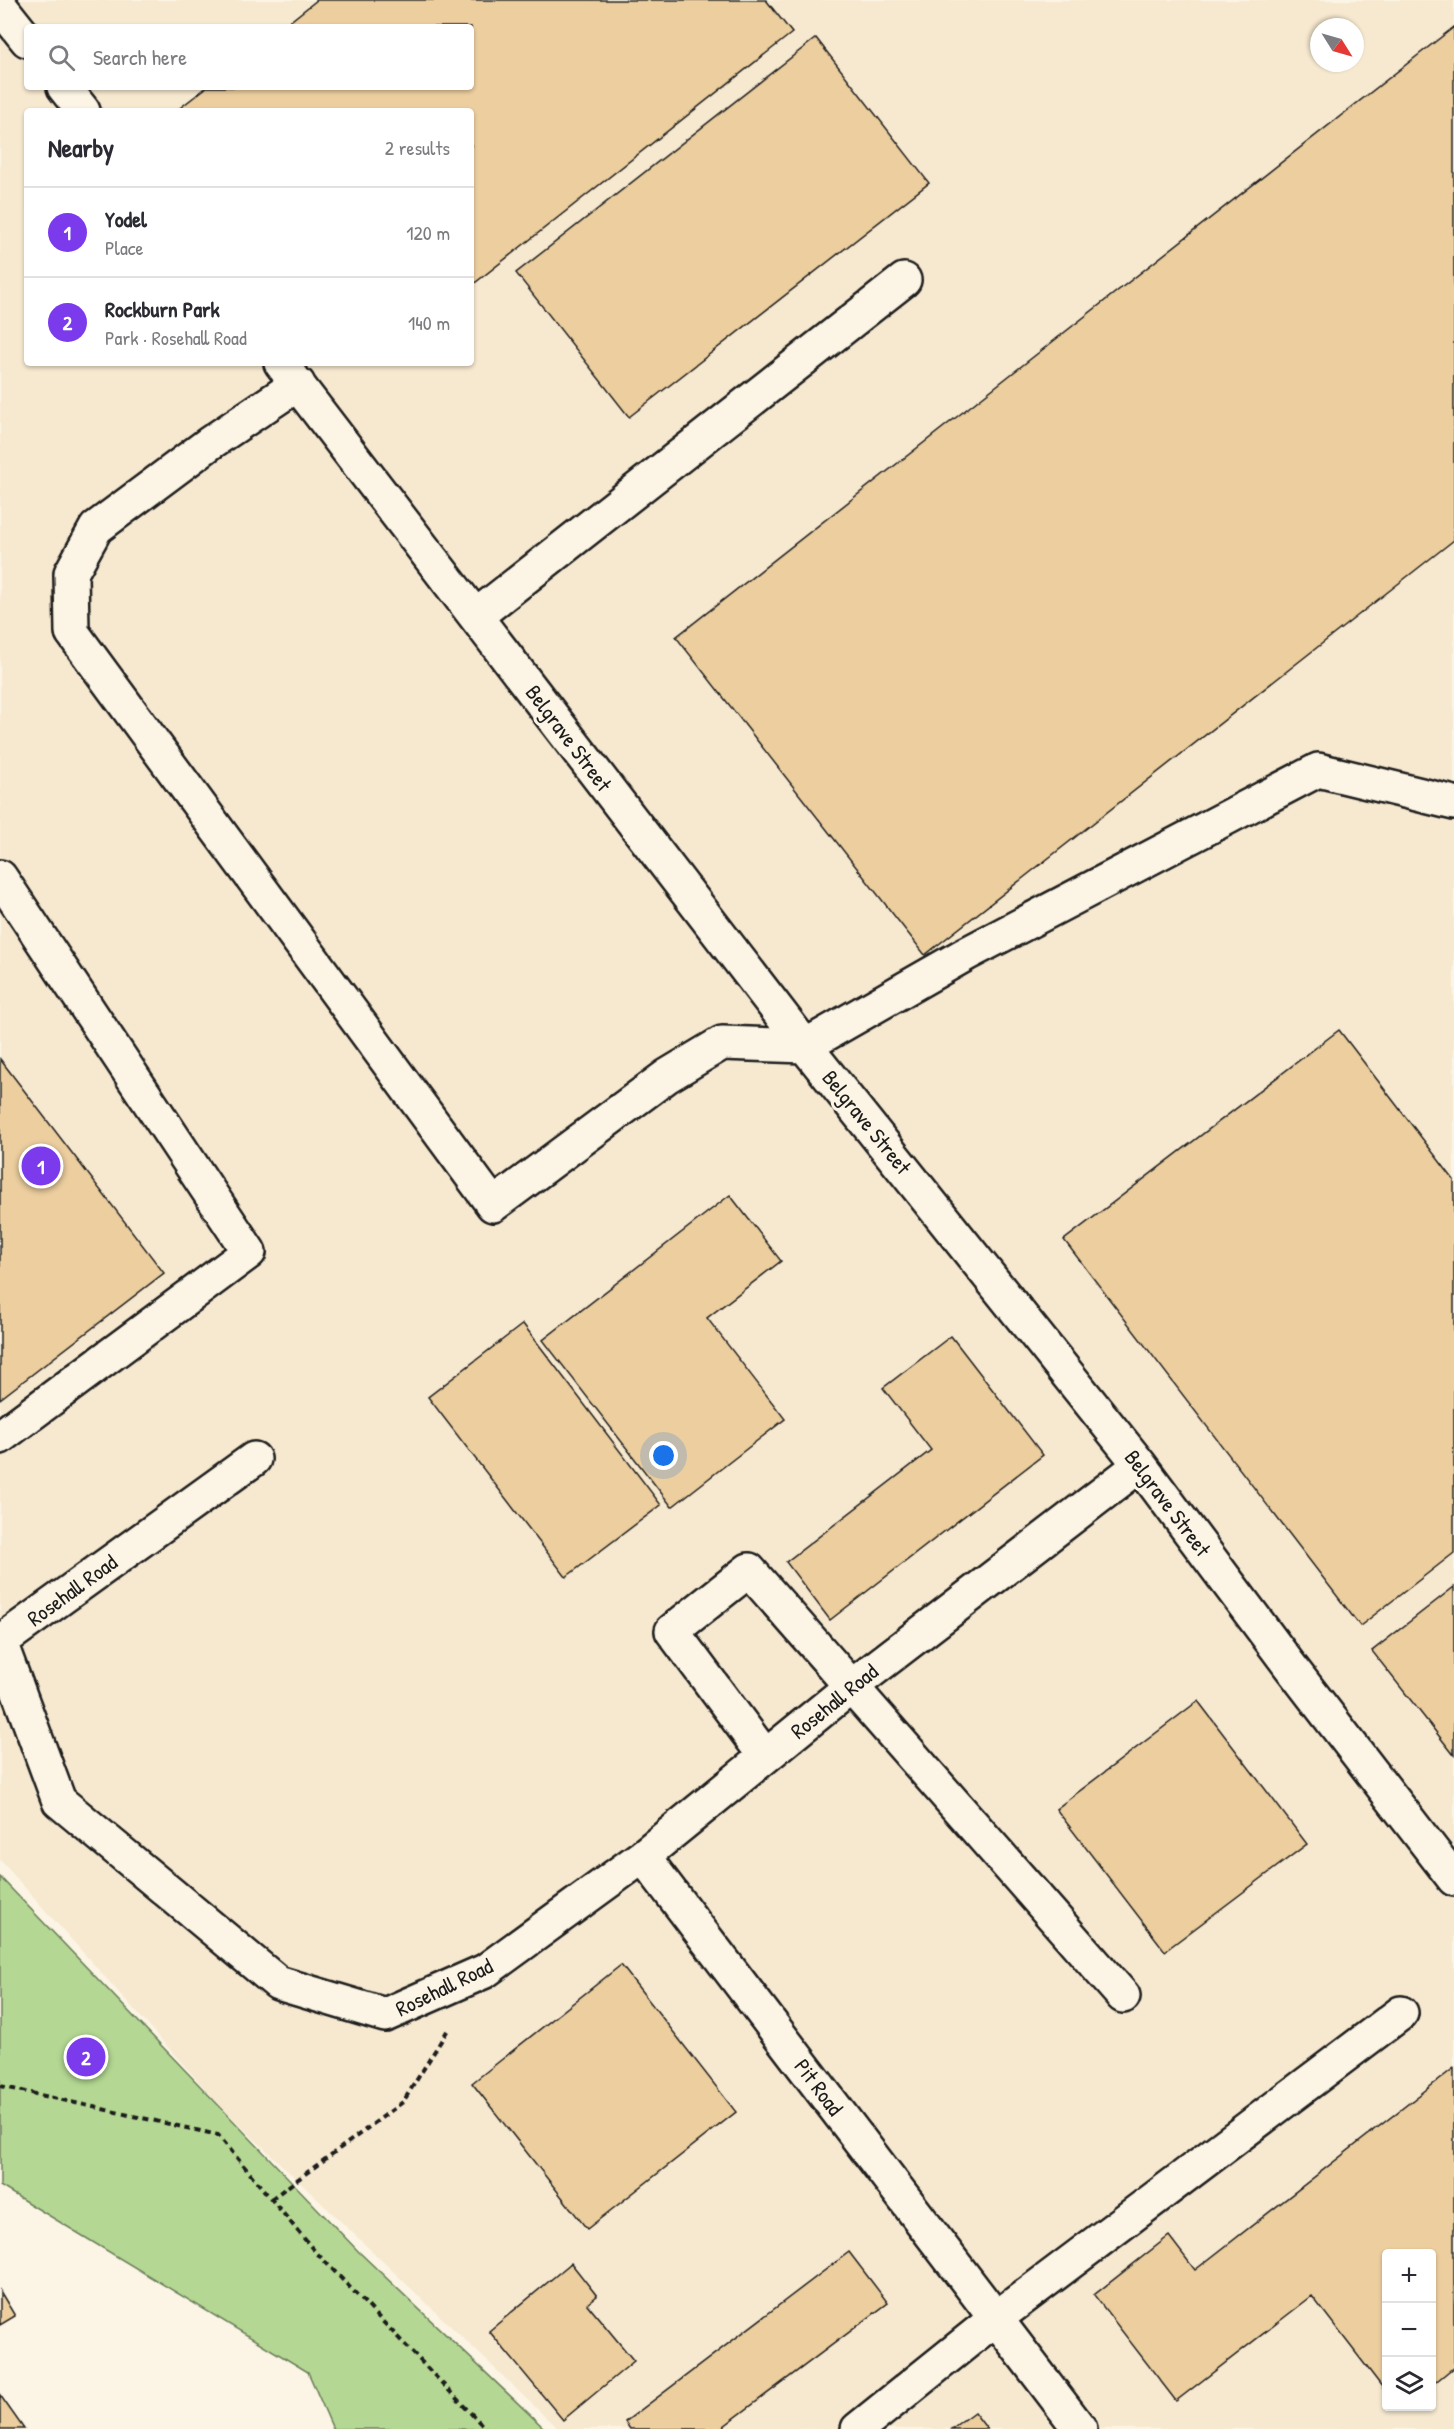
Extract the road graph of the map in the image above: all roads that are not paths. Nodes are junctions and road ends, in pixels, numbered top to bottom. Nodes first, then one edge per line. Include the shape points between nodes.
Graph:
1 (0, 6) edge
2 (24, 36) edge
3 (66, 90) edge
4 (81, 108) edge
5 (904, 280) dead end
6 (290, 373) edge
7 (476, 616) junction
8 (1454, 803) edge
9 (0, 877) edge
10 (805, 1046) junction
11 (0, 1437) edge
12 (254, 1459) dead end
13 (1140, 1465) junction
14 (0, 1642) edge
15 (852, 1686) junction
16 (765, 1756) junction
17 (643, 1856) junction
18 (1454, 1879) edge
19 (1123, 1996) dead end
20 (1401, 2013) dead end
21 (995, 2319) junction
22 (858, 2429) edge
23 (1080, 2429) edge

1 - 2 street
3 - 4 street
5 - 7 street
6 - 7 street, Belgrave Street
6 - 10 street via 210,443 96,528 71,573 72,632 494,1205 667,1076 722,1043
7 - 10 street, Belgrave Street
8 - 10 street via 1318,770 966,954
9 - 11 street via 249,1252
10 - 13 street, Belgrave Street
12 - 14 street, Rosehall Road
13 - 15 street, Rosehall Road
13 - 18 street, Belgrave Street
14 - 17 street, Rosehall Road via 59,1802 278,1983 384,2015 485,1971
15 - 16 street, Rosehall Road
15 - 16 street via 749,1570 672,1631
15 - 19 street
16 - 17 street, Rosehall Road
17 - 21 street, Pit Road
20 - 21 street
21 - 22 street
21 - 23 street, Pit Road

